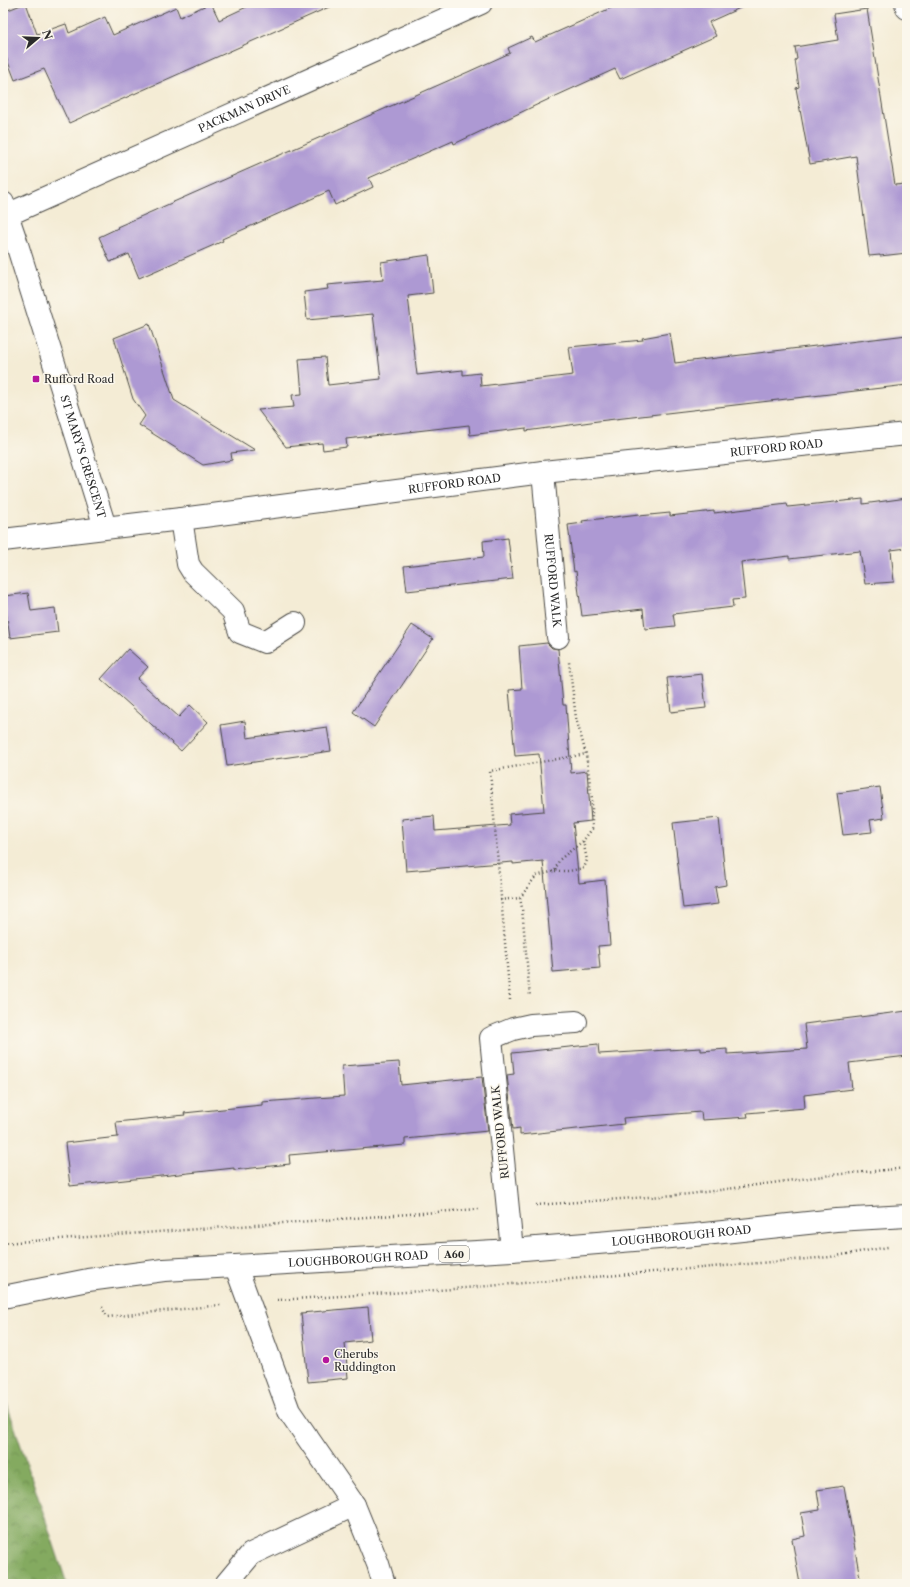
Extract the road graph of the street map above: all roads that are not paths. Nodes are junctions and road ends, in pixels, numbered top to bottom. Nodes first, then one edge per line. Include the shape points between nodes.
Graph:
1 (481, 3) edge
2 (906, 3) edge
3 (907, 8) edge
4 (5, 209) edge
5 (907, 434) edge
6 (543, 472) junction
7 (181, 519) junction
8 (104, 528) junction
9 (3, 540) edge
10 (295, 623) dead end
11 (558, 637) road end
12 (576, 1022) dead end
13 (907, 1216) edge
14 (512, 1250) junction
15 (236, 1267) junction
16 (3, 1297) edge
17 (354, 1505) junction
18 (226, 1584) edge
19 (384, 1584) edge

1 - 4 street, PACKMAN DRIVE
2 - 3 street
4 - 8 street, ST MARY'S CRESCENT
5 - 6 street, RUFFORD ROAD
6 - 7 street, RUFFORD ROAD
6 - 11 street, RUFFORD WALK
7 - 8 street, RUFFORD ROAD
7 - 10 street via 188,564 233,611 240,632 265,642
8 - 9 street, RUFFORD ROAD
12 - 14 street, RUFFORD WALK via 522,1027 490,1038
13 - 14 street, LOUGHBOROUGH ROAD / A60 via 836,1220
14 - 15 street, LOUGHBOROUGH ROAD / A60
15 - 16 street, LOUGHBOROUGH ROAD / A60 via 164,1270 88,1280
15 - 17 street via 289,1411
17 - 18 street via 251,1554
17 - 19 street

